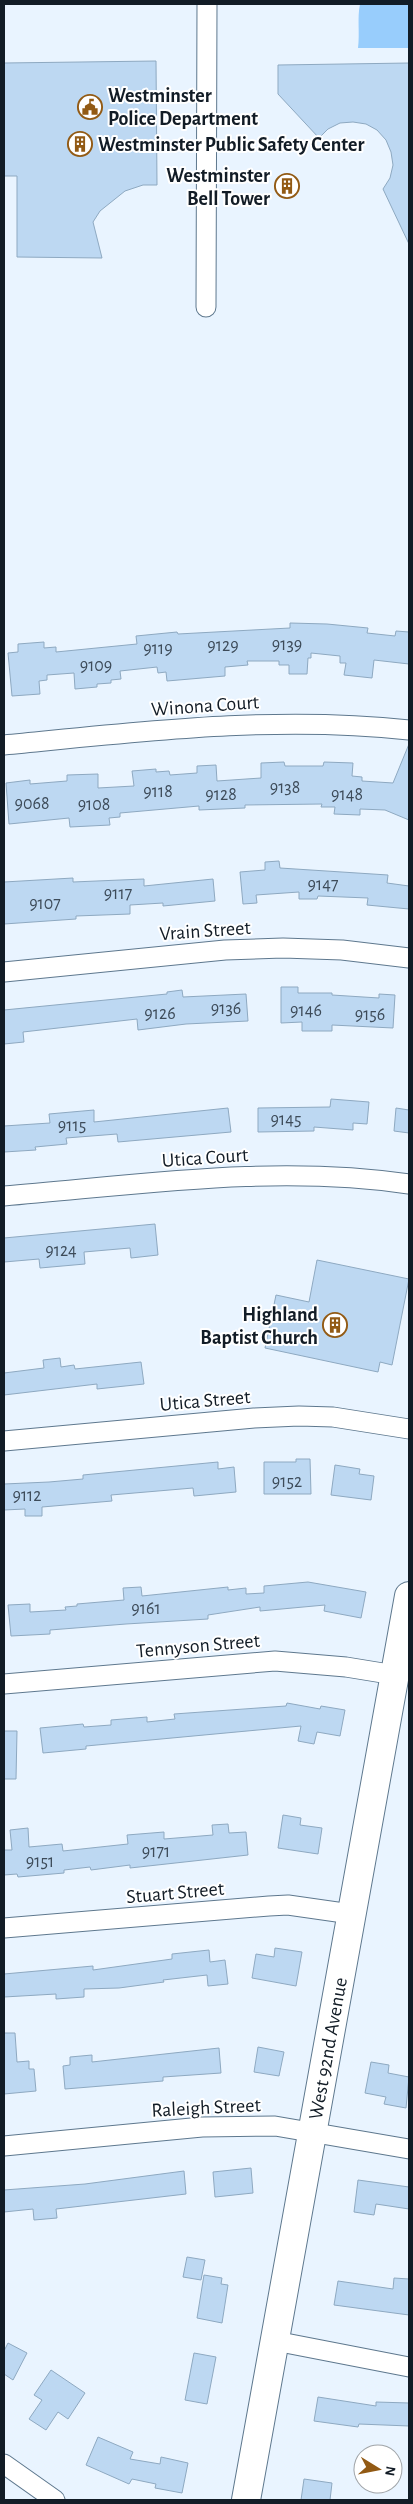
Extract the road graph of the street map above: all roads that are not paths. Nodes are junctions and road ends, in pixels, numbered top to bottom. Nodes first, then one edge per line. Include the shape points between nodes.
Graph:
1 (207, 4) edge
2 (206, 307) dead end
3 (409, 730) edge
4 (4, 745) edge
5 (409, 958) edge
6 (4, 972) edge
7 (409, 1184) edge
8 (4, 1196) edge
9 (409, 1429) edge
10 (4, 1441) edge
11 (409, 1596) edge
12 (395, 1675) junction
13 (4, 1684) edge
14 (351, 1914) junction
15 (4, 1928) edge
16 (312, 2132) junction
17 (4, 2146) edge
18 (409, 2149) edge
19 (275, 2342) junction
20 (409, 2367) edge
21 (4, 2464) edge
22 (55, 2500) edge
23 (246, 2500) edge

1 - 2 street
3 - 4 street, Winona Court via 309,723 240,724
5 - 6 street, Vrain Street via 342,950 274,948
7 - 8 street, Utica Court via 348,1177 272,1176
9 - 10 street, Utica Street via 333,1417 300,1416
11 - 12 main road, West 92nd Avenue
12 - 13 street, Tennyson Street via 275,1661
12 - 14 main road, West 92nd Avenue
14 - 15 street, Stuart Street via 269,1906
14 - 16 main road, West 92nd Avenue
16 - 17 street, Raleigh Street via 275,2126 219,2126
16 - 18 street, Raleigh Street
16 - 19 main road, West 92nd Avenue
19 - 20 street
19 - 23 main road, West 92nd Avenue
21 - 22 street

